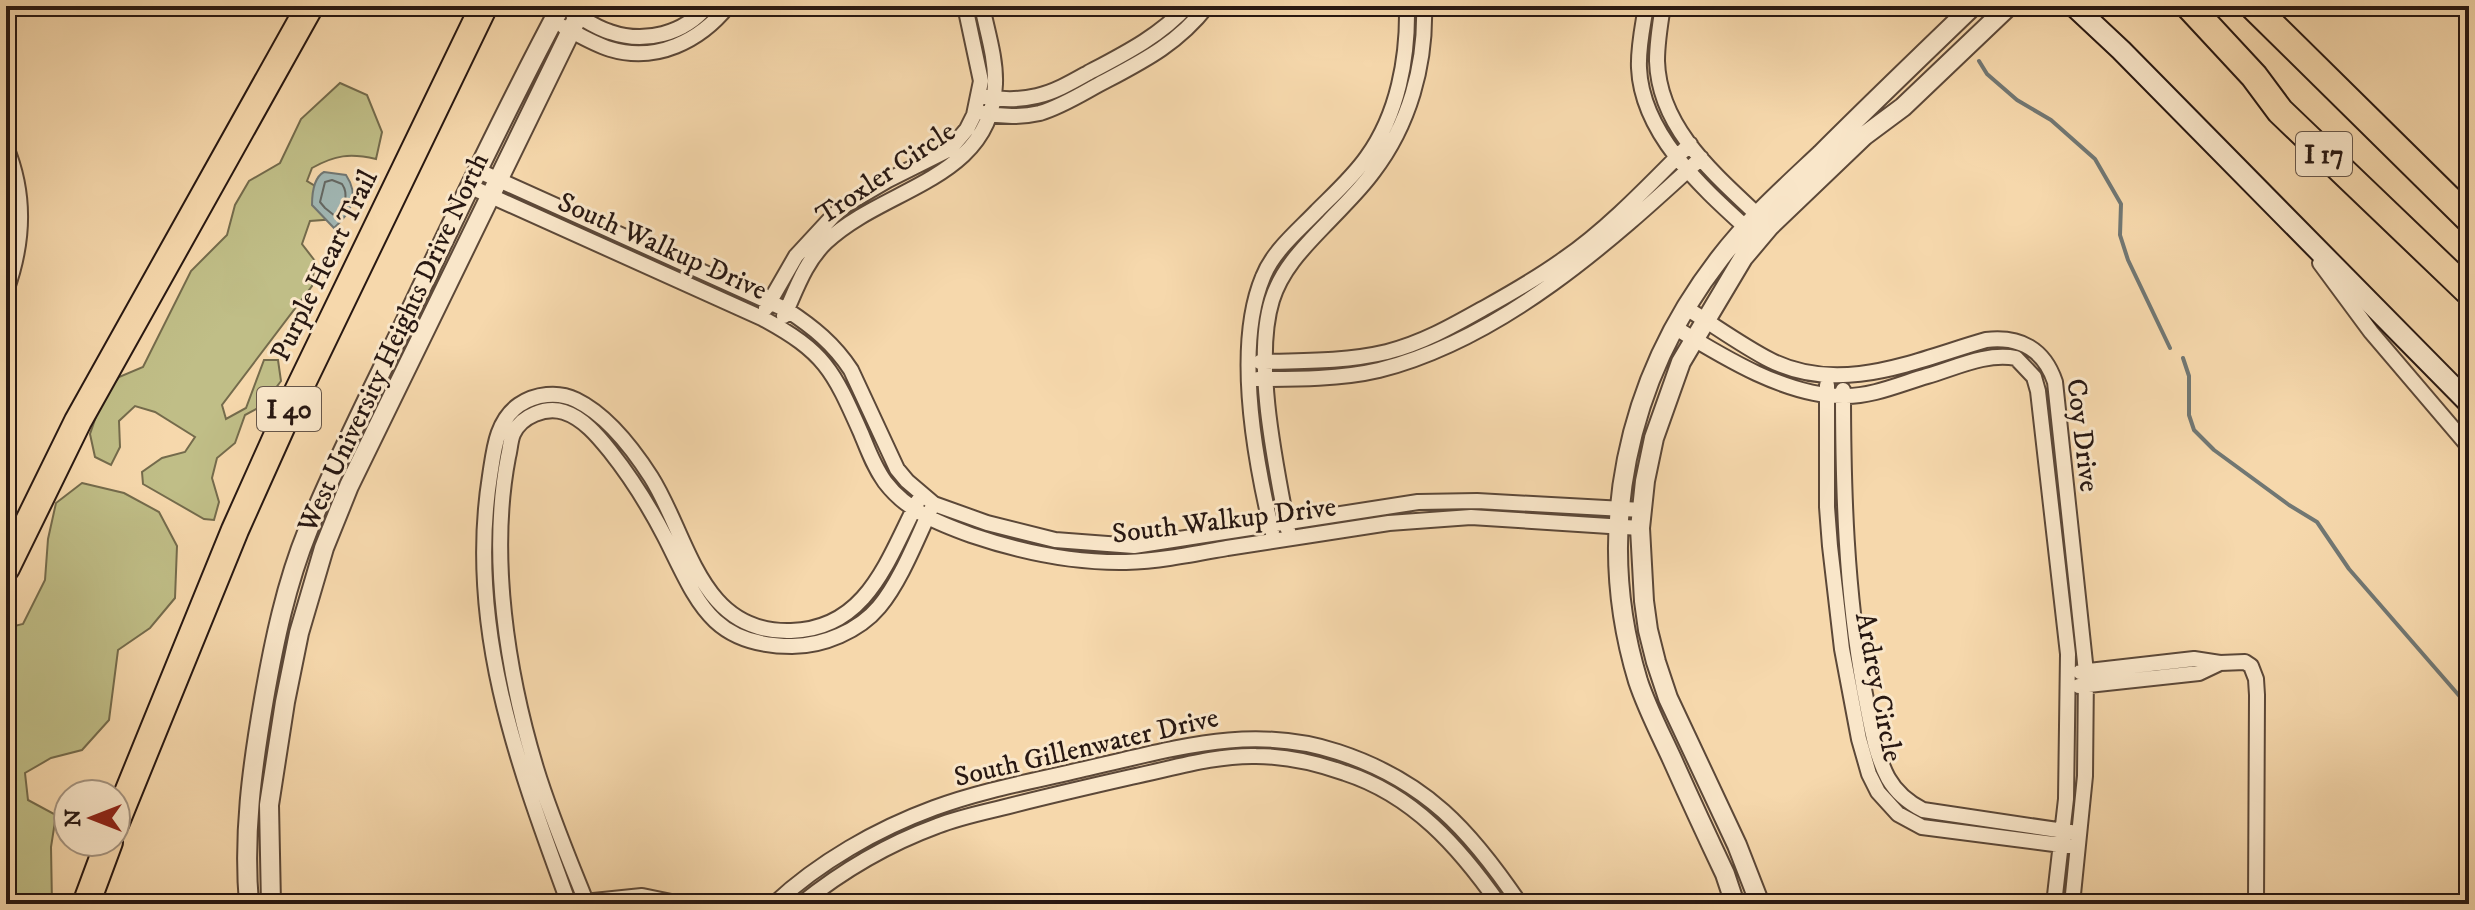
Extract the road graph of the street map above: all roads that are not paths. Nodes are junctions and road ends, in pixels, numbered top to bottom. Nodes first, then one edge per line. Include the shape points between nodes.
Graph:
1 (310, 6) edge
2 (484, 6) edge
3 (707, 6) edge
4 (728, 6) edge
5 (965, 6) edge
6 (982, 6) edge
7 (1187, 6) edge
8 (1207, 6) edge
9 (1407, 6) edge
10 (1424, 6) edge
11 (1646, 6) edge
12 (1663, 6) edge
13 (1973, 6) edge
14 (2009, 6) edge
15 (2074, 6) edge
16 (2168, 6) edge
17 (2189, 6) edge
18 (2253, 6) edge
19 (558, 11) edge
20 (578, 18) edge
21 (984, 105) junction
22 (2280, 111) junction
23 (1690, 144) junction
24 (6, 147) edge
25 (1677, 158) junction
26 (1701, 158) junction
27 (1688, 170) junction
28 (475, 179) junction
29 (495, 189) junction
30 (2281, 212) junction
31 (2469, 219) edge
32 (1758, 227) junction
33 (6, 291) edge
34 (2469, 292) edge
35 (769, 302) junction
36 (1686, 308) junction
37 (787, 310) junction
38 (762, 318) junction
39 (1705, 319) junction
40 (779, 327) junction
41 (1674, 327) junction
42 (1694, 339) junction
43 (2019, 342) junction
44 (2016, 358) junction
45 (1266, 361) junction
46 (1249, 362) junction
47 (1828, 376) junction
48 (1843, 377) junction
49 (1249, 379) junction
50 (1266, 379) junction
51 (1827, 394) junction
52 (1843, 396) junction
53 (2469, 403) edge
54 (610, 426) junction
55 (599, 437) junction
56 (2469, 447) edge
57 (928, 499) junction
58 (914, 509) junction
59 (927, 518) junction
60 (1619, 518) junction
61 (1641, 519) junction
62 (1287, 522) junction
63 (1271, 524) junction
64 (1290, 538) junction
65 (1275, 541) junction
66 (6, 568) edge
67 (2086, 679) junction
68 (2068, 680) junction
69 (1389, 773) junction
70 (132, 783) edge
71 (1380, 789) junction
72 (2062, 838) junction
73 (2079, 840) junction
74 (103, 858) edge
75 (86, 904) edge
76 (249, 904) edge
77 (271, 904) edge
78 (569, 904) edge
79 (586, 904) edge
80 (671, 904) edge
81 (774, 904) edge
82 (801, 904) edge
83 (1499, 904) edge
84 (1520, 904) edge
85 (1735, 904) edge
86 (1760, 904) edge
87 (2054, 904) edge
88 (2072, 904) edge
89 (2256, 904) edge

1 - 66 highway via 78,421
2 - 70 highway, Purple Heart Trail / I 40 via 235,530
3 - 20 street via 685,26 645,38 609,32
4 - 20 street via 685,44 646,53 599,45
5 - 21 street, Troxler Circle
6 - 21 street, Troxler Circle via 995,72
7 - 21 street via 1147,40 1055,90
8 - 21 street via 1160,52 1058,106 1024,116
9 - 46 street via 1405,60 1387,120 1369,155 1263,276
10 - 45 street via 1416,86 1392,143 1373,174 1281,275 1271,302
11 - 25 street via 1639,58 1642,90 1651,117
12 - 23 street via 1659,81 1669,114
13 - 32 street
14 - 32 street via 1903,107
15 - 30 main road
16 - 22 highway via 2231,72
17 - 22 highway, I 17
18 - 31 highway, I 17
19 - 20 street
19 - 28 street, West University Heights Drive North
20 - 29 street, West University Heights Drive North
21 - 35 street, Troxler Circle via 950,149 833,216 796,256
21 - 37 street, Troxler Circle via 979,139 970,151 931,179 861,215 826,242
22 - 34 highway, I 17
23 - 25 street
23 - 26 street
24 - 33 street via 21,220
25 - 27 street
25 - 45 street via 1565,259 1434,336 1360,358
26 - 27 street
26 - 32 street
27 - 32 street
27 - 50 street via 1580,266 1440,350 1346,375
28 - 29 street, South Walkup Drive
28 - 76 street, West University Heights Drive North via 331,477 287,591 253,758 245,864
29 - 35 street, South Walkup Drive
29 - 38 street, South Walkup Drive
29 - 77 street, West University Heights Drive North via 349,486 324,548 299,633 269,805
30 - 53 main road
30 - 56 street via 2371,332
32 - 36 street via 1719,258
32 - 39 street
35 - 37 street, South Walkup Drive
35 - 38 street, Troxler Circle
36 - 39 street
36 - 41 street
37 - 40 street, Troxler Circle
37 - 57 street, South Walkup Drive via 814,327 843,358 897,469
38 - 40 street, South Walkup Drive
39 - 42 street
39 - 47 street via 1770,360
40 - 58 street, South Walkup Drive via 828,366 875,466
41 - 42 street
41 - 60 street via 1638,410
42 - 51 street via 1793,389
42 - 61 street via 1654,438
43 - 44 street
43 - 48 street via 1986,340
43 - 67 street, Coy Drive via 2045,360 2055,382
44 - 52 street via 1991,357
44 - 68 street, Coy Drive via 2034,377 2038,391
45 - 46 street
45 - 50 street
46 - 49 street
47 - 48 street
47 - 51 street, Ardrey Circle
48 - 52 street, Ardrey Circle
49 - 50 street
49 - 63 street
50 - 62 street
51 - 52 street
51 - 72 street, Ardrey Circle via 1827,507 1835,592 1859,739 1878,792 1898,814 1922,827
52 - 72 street, Ardrey Circle via 1850,600 1882,766 1911,804 1923,810
54 - 55 street
54 - 58 street via 652,478 705,587 724,607 759,627 802,631 854,607 877,583
54 - 78 street via 572,398 547,395 519,405 495,443 485,507 485,590 508,728
55 - 59 street via 639,487 690,591 723,628 743,638 800,646 861,623 893,585
55 - 79 street via 564,412 548,410 521,422 513,435 500,525 507,634 519,700 536,768
57 - 58 street
57 - 59 street
57 - 63 street, South Walkup Drive via 1022,533 1111,545
58 - 59 street, South Walkup Drive
59 - 65 street, South Walkup Drive via 1019,550 1087,560 1143,561
60 - 61 street, South Walkup Drive
60 - 62 street, South Walkup Drive via 1449,501
60 - 64 street, South Walkup Drive via 1471,517
60 - 85 street via 1620,602 1638,680
61 - 86 street via 1644,601 1656,662
62 - 63 street, South Walkup Drive
62 - 64 street
63 - 65 street
64 - 65 street, South Walkup Drive
67 - 68 street
67 - 73 street, Coy Drive
67 - 89 street via 2194,659 2251,666 2256,679
68 - 72 street, Coy Drive
69 - 71 street
69 - 81 street, South Gillenwater Drive via 1336,751 1302,744 1239,738 1198,744 934,808 832,859
69 - 84 street, South Gillenwater Drive via 1435,801 1461,827
71 - 82 street, South Gillenwater Drive via 1347,773 1290,759 1219,758 937,825 853,866
71 - 83 street, South Gillenwater Drive via 1451,842
72 - 73 street, Ardrey Circle
72 - 87 street, Coy Drive
73 - 88 street, Coy Drive
74 - 75 highway
79 - 80 street via 642,898

